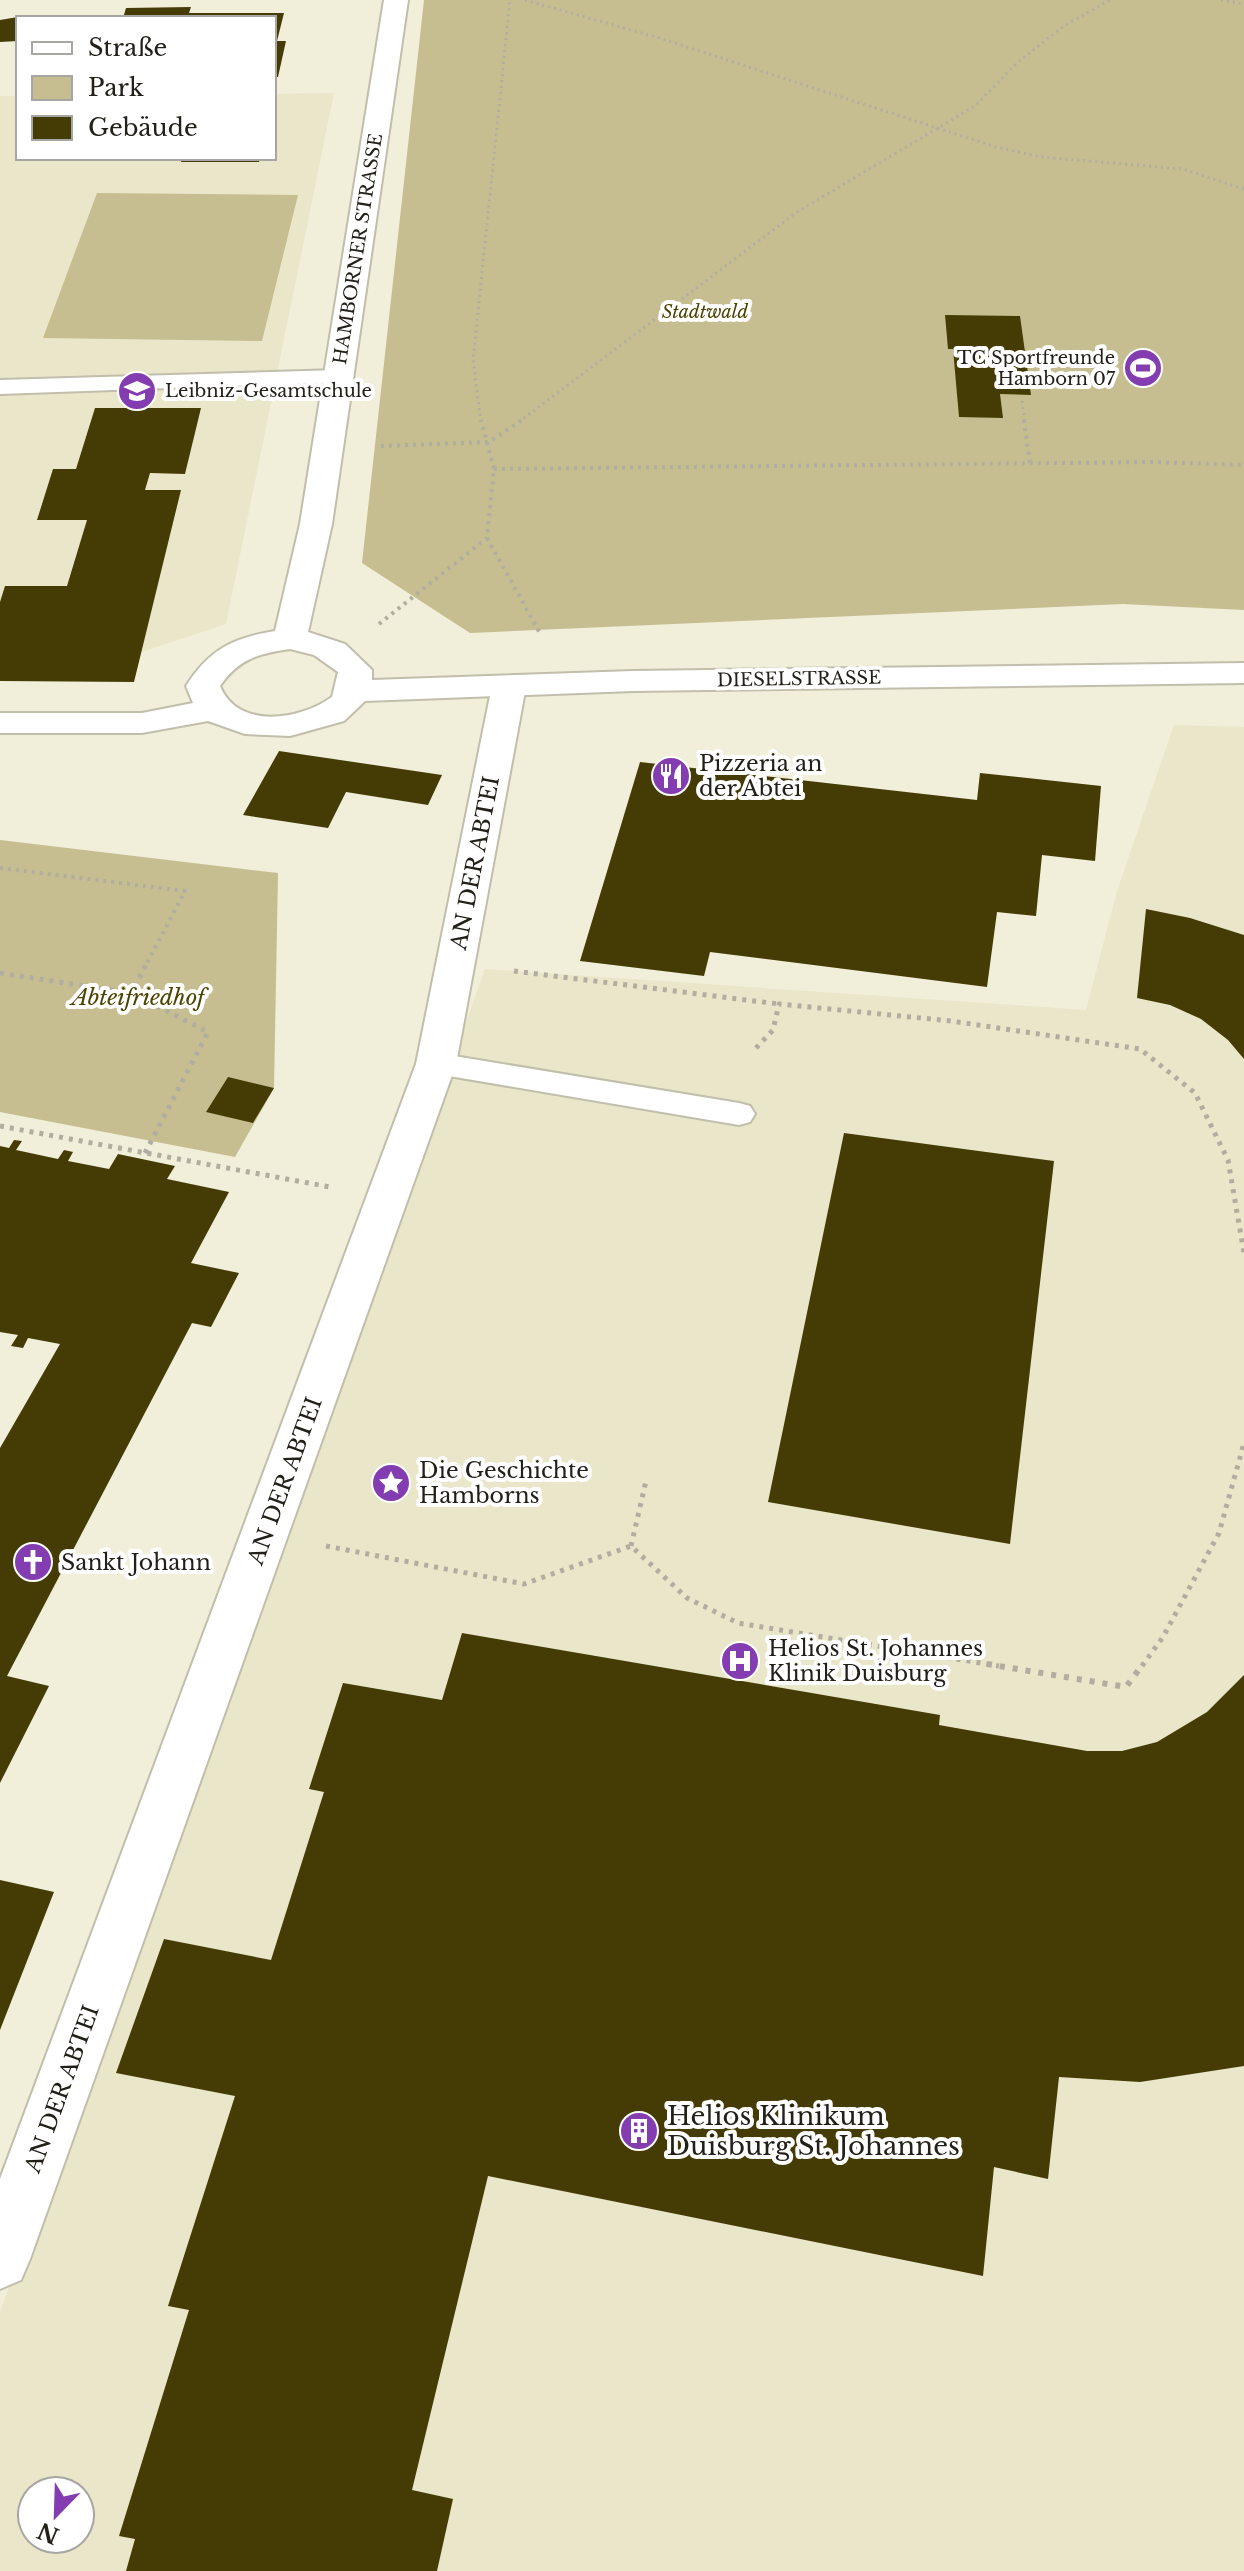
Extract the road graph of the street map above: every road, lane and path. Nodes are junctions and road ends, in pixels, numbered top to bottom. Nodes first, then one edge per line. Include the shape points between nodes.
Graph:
1 (396, 0) edge
2 (510, 0) edge
3 (525, 0) edge
4 (1110, 0) edge
5 (1221, 0) edge
6 (1244, 4) edge
7 (939, 126) junction
8 (1244, 189) edge
9 (338, 377) junction
10 (0, 387) edge
11 (1022, 401) dead end
12 (489, 442) junction
13 (328, 447) junction
14 (1030, 464) junction
15 (1244, 465) edge
16 (494, 469) junction
17 (487, 538) junction
18 (290, 639) junction
19 (339, 652) junction
20 (1244, 673) edge
21 (568, 684) junction
22 (509, 686) junction
23 (354, 691) junction
24 (214, 709) junction
25 (0, 723) edge
26 (0, 868) edge
27 (455, 964) junction
28 (0, 973) edge
29 (131, 993) junction
30 (779, 1004) junction
31 (756, 1048) dead end
32 (436, 1064) junction
33 (739, 1114) dead end
34 (0, 1126) edge
35 (145, 1153) junction
36 (386, 1197) junction
37 (1244, 1253) edge
38 (1244, 1443) edge
39 (646, 1481) dead end
40 (266, 1535) junction
41 (631, 1546) junction
42 (0, 2259) edge

1 - 9 street, HAMBORNER STRASSE
2 - 12 path via 473,360
3 - 7 path
4 - 7 path via 1064,26 975,106
5 - 6 path
7 - 8 path via 1042,157 1183,169
7 - 12 path via 797,212
9 - 10 lane
9 - 13 street, HAMBORNER STRASSE
11 - 14 path
12 - 13 path
12 - 16 path
13 - 18 street, HAMBORNER STRASSE
14 - 15 path
14 - 16 path
16 - 17 path
17 - 19 path
17 - 21 path
18 - 19 street
18 - 24 street via 249,645 216,662 203,686
19 - 23 street via 355,670
20 - 21 street, DIESELSTRASSE
21 - 22 street, DIESELSTRASSE
22 - 23 street, DIESELSTRASSE
22 - 27 street, AN DER ABTEI
23 - 24 street via 342,706 319,719 291,726 261,727 234,721
24 - 25 street via 142,723
26 - 29 path via 185,891
27 - 30 path
27 - 32 street, AN DER ABTEI
28 - 29 path
29 - 35 path via 208,1032
30 - 31 path via 773,1030
30 - 37 path via 951,1021 1140,1049 1195,1093 1228,1160
32 - 33 lane
32 - 36 street, AN DER ABTEI
34 - 35 path
35 - 36 path
36 - 40 street, AN DER ABTEI
38 - 41 path via 1219,1533 1163,1637 1126,1687 738,1623 687,1598
39 - 41 path
40 - 41 path via 524,1584
40 - 42 street, AN DER ABTEI

